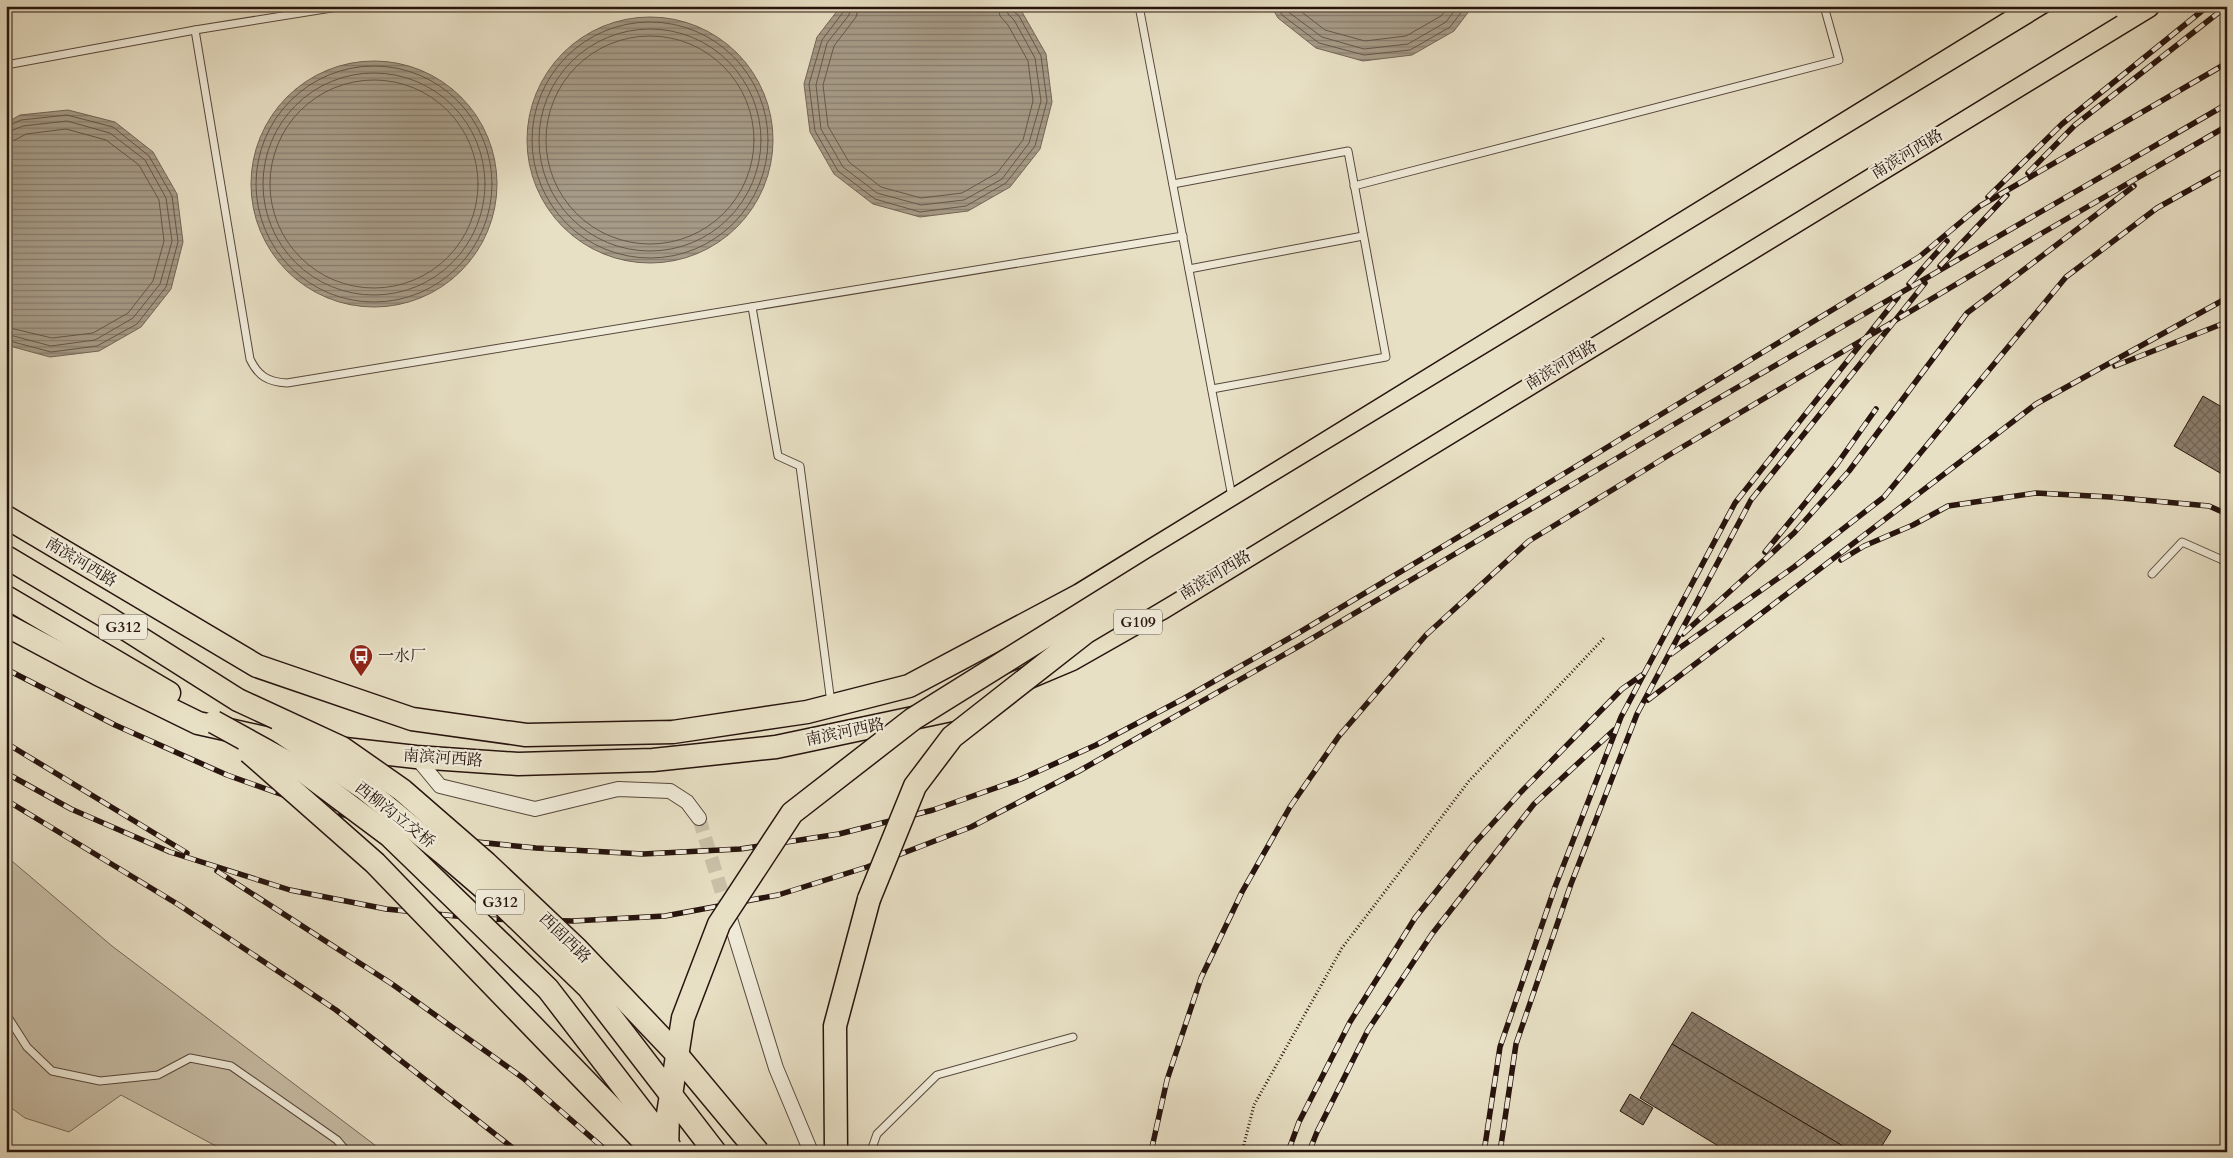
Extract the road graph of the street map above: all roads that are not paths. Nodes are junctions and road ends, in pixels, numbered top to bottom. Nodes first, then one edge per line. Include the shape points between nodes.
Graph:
1 (344, 6) edge
2 (1139, 6) edge
3 (1824, 6) edge
4 (2037, 6) edge
5 (2081, 6) edge
6 (2111, 6) edge
7 (2148, 6) edge
8 (195, 30) junction
9 (6, 65) edge
10 (1173, 184) junction
11 (1354, 186) junction
12 (1183, 236) junction
13 (1364, 236) junction
14 (1189, 269) junction
15 (752, 307) junction
16 (1212, 389) junction
17 (1233, 502) junction
18 (6, 517) edge
19 (6, 557) edge
20 (2227, 562) edge
21 (2152, 574) dead end
22 (6, 597) edge
23 (6, 625) edge
24 (238, 700) junction
25 (832, 706) junction
26 (214, 722) junction
27 (416, 757) junction
28 (699, 818) tunnel mouth
29 (727, 909) tunnel mouth
30 (6, 1014) edge
31 (1073, 1036) dead end
32 (347, 1152) edge
33 (654, 1152) edge
34 (667, 1152) edge
35 (674, 1152) edge
36 (715, 1152) edge
37 (758, 1152) edge
38 (811, 1152) edge
39 (836, 1152) edge
40 (873, 1152) edge

1 - 8 lane
2 - 10 lane
3 - 11 lane via 1839,60
4 - 17 highway, 南滨河西路
5 - 34 highway, bridge via 1155,568 913,719 792,813 719,924 683,1018 668,1114
6 - 39 highway, bridge via 1086,632 952,737 916,786 869,899 835,1026
7 - 27 highway, 南滨河西路 / G109 via 1160,609 1063,663 951,710 776,747 653,760 527,764
8 - 9 lane
8 - 15 lane via 250,360 264,378 275,383 287,383
10 - 11 lane via 1348,152
10 - 12 lane
11 - 13 lane
12 - 14 lane
12 - 15 lane
13 - 14 lane
13 - 16 lane via 1386,357
14 - 16 lane
15 - 25 lane via 778,456 800,466
16 - 17 lane
17 - 25 highway, 南滨河西路 via 1080,594 910,686
18 - 25 highway, 南滨河西路 via 257,666 412,718 526,735 673,732
19 - 24 highway, 西柳沟立交桥 / G312
20 - 21 lane via 2182,542
22 - 26 highway, 西柳沟立交桥 / G312
23 - 27 highway, 南滨河西路 / G109 via 198,723 274,740
24 - 36 highway, 西柳沟立交桥 / G312, bridge via 365,789 507,909 588,986
24 - 37 highway, 西固西路, bridge via 342,748 402,790 486,863 577,949 653,1028
26 - 33 highway, bridge via 375,863
26 - 35 highway, 西柳沟立交桥 / G312, bridge via 303,771 390,836 548,989
27 - 28 street via 440,786 535,809 618,789 670,791 687,802
29 - 38 street via 776,1068
30 - 32 lane via 28,1047 52,1071 100,1081 158,1075 190,1058 231,1066 337,1140
31 - 40 lane via 937,1075 877,1134

